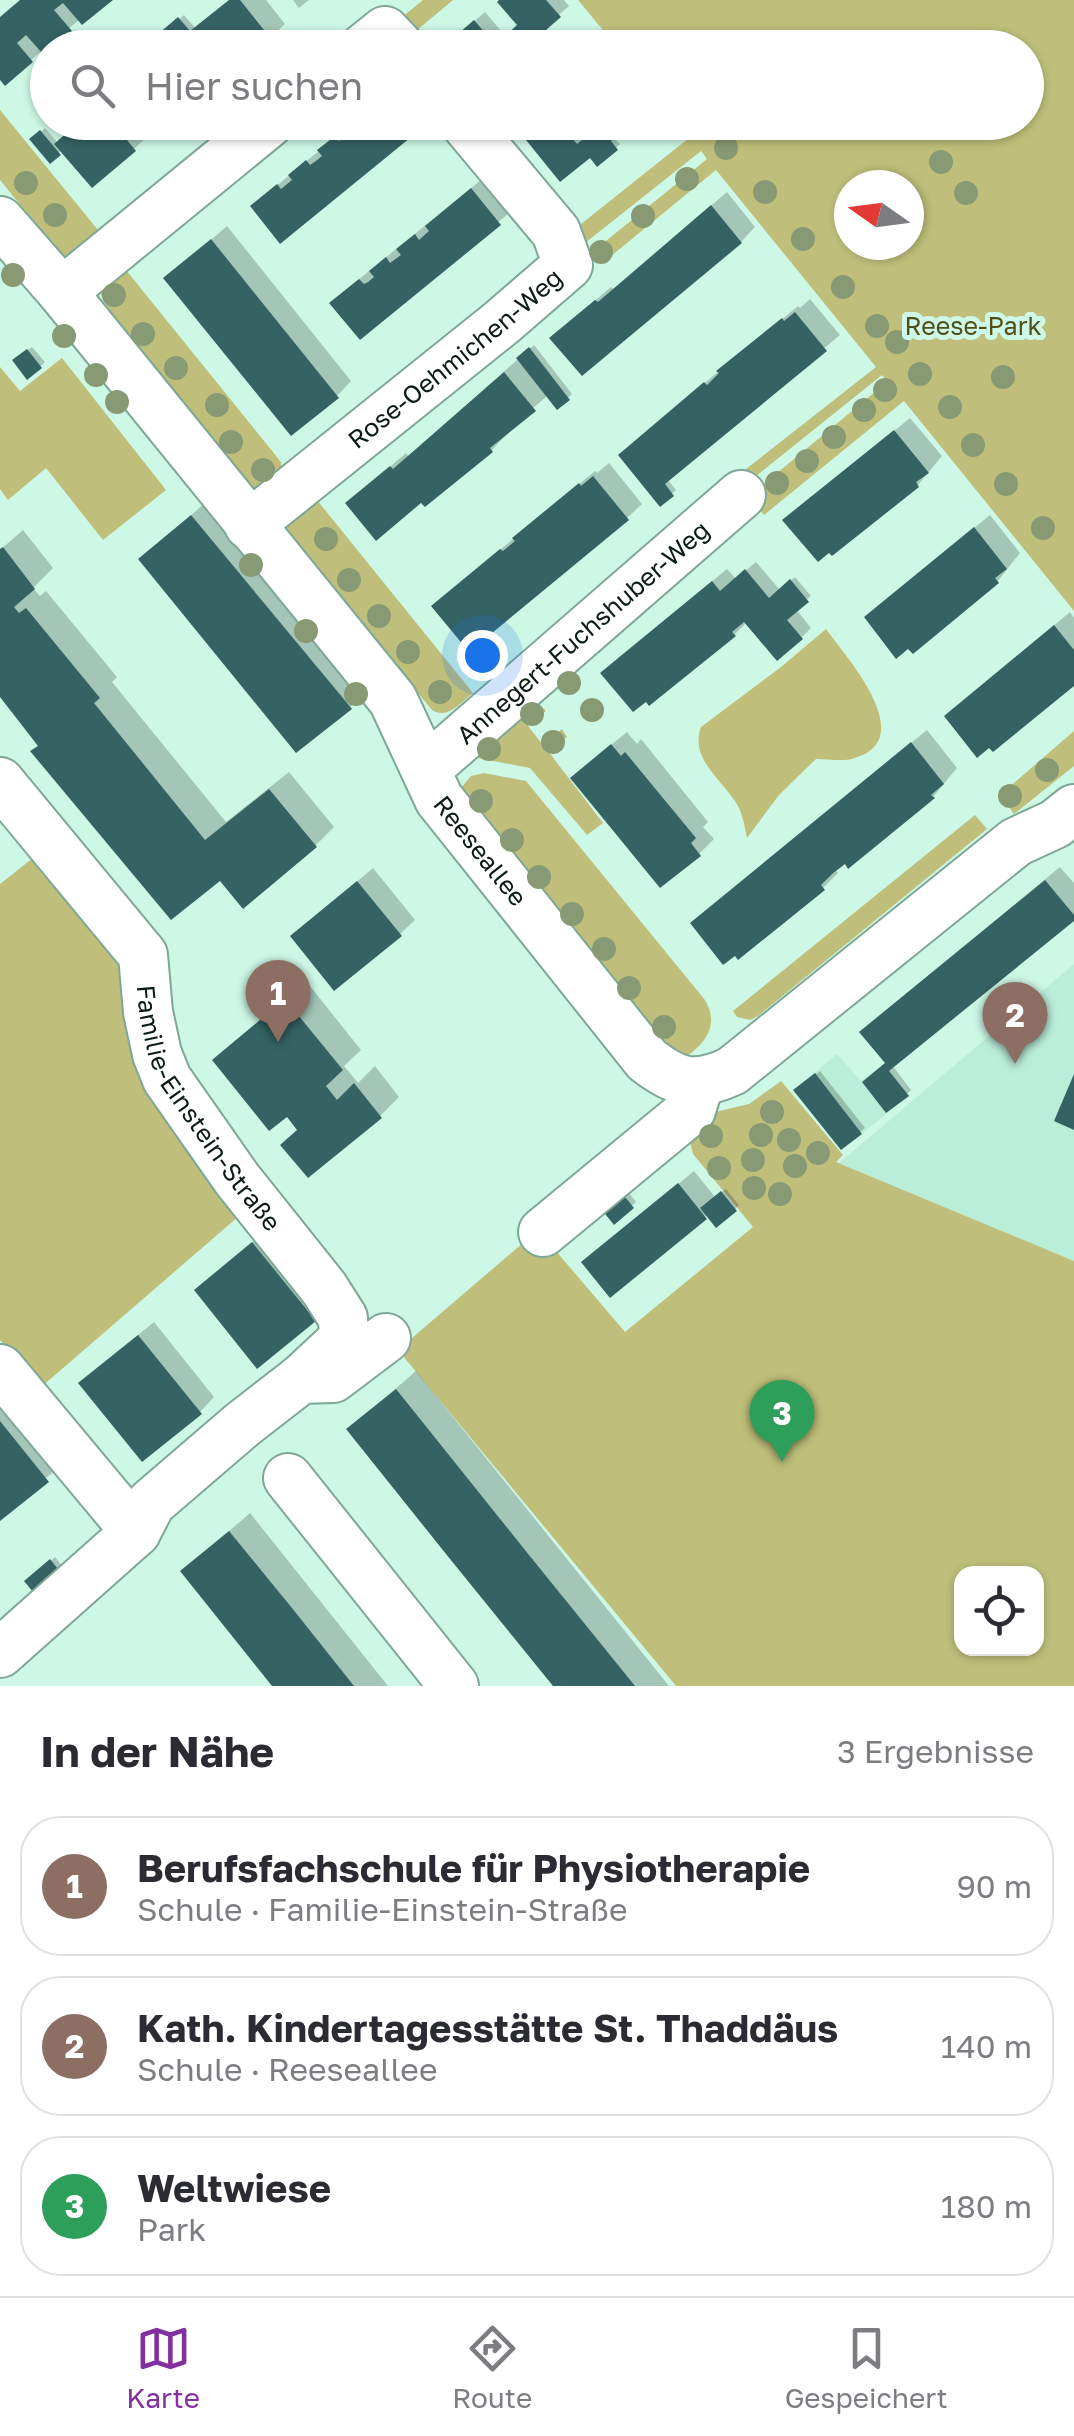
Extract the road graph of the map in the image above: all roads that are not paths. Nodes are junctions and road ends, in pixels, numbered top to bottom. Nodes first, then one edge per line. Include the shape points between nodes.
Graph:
1 (248, 140) edge
2 (479, 140) edge
3 (0, 221) edge
4 (62, 292) junction
5 (741, 496) dead end
6 (250, 525) junction
7 (426, 769) junction
8 (0, 782) edge
9 (1074, 809) edge
10 (699, 1084) junction
11 (543, 1232) dead end
12 (386, 1338) dead end
13 (0, 1369) edge
14 (301, 1379) junction
15 (288, 1478) dead end
16 (136, 1532) junction
17 (0, 1653) edge
18 (454, 1686) edge

1 - 4 street
2 - 6 street, Rose-Oehmichen-Weg via 556,232 568,265
3 - 4 street, Reeseallee
4 - 6 street, Reeseallee
5 - 7 street, Annegert-Fuchshuber-Weg
6 - 7 street, Reeseallee via 392,700
7 - 10 street, Reeseallee via 439,799 648,1060 668,1076
8 - 14 street, Familie-Einstein-Straße via 144,955 148,1012 167,1078 343,1318 344,1339
9 - 10 street via 1016,842 732,1071
10 - 11 street via 691,1110
12 - 14 street via 334,1378
13 - 16 street
14 - 16 street, Familie-Einstein-Straße via 151,1503
15 - 18 street
16 - 17 street, Familie-Einstein-Straße

